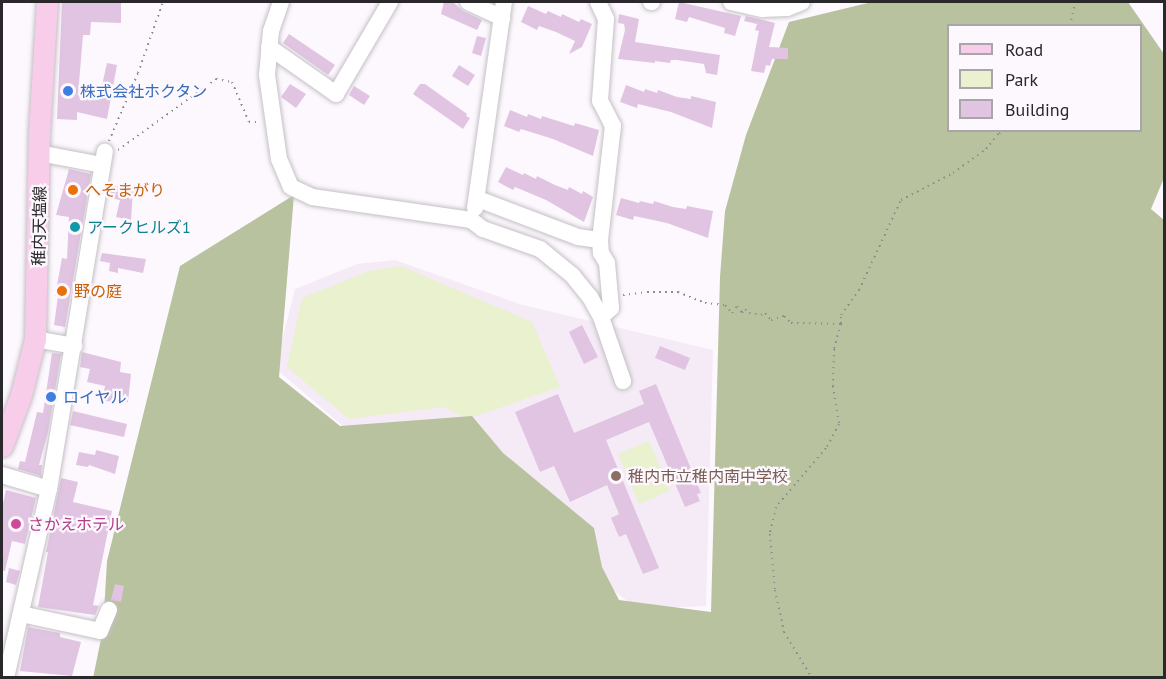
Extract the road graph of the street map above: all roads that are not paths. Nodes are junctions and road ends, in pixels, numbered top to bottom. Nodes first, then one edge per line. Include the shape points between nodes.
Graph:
1 (47, 2) edge
2 (281, 2) edge
3 (390, 2) edge
4 (468, 2) edge
5 (598, 2) edge
6 (731, 2) edge
7 (802, 2) edge
8 (503, 10) edge
9 (269, 47) junction
10 (39, 153) junction
11 (478, 199) junction
12 (471, 220) junction
13 (600, 240) junction
14 (601, 317) junction
15 (35, 339) junction
16 (74, 346) junction
17 (623, 381) dead end
18 (2, 446) edge
19 (2, 475) edge
20 (49, 489) junction
21 (109, 610) dead end
22 (21, 614) junction
23 (8, 677) edge

1 - 10 main road, 稚内天塩線
2 - 9 street
3 - 9 street via 336,94
4 - 8 street
5 - 13 street via 606,19 600,101 613,126
6 - 7 street via 762,9 787,8
8 - 11 street
9 - 12 street via 267,75 273,121 283,173 291,187 300,193
10 - 15 main road, 稚内天塩線
10 - 16 street via 103,159
11 - 12 street
11 - 13 street via 578,237
12 - 14 street via 483,229 552,257 590,297
13 - 14 street via 607,263 610,300 610,308
14 - 17 street
15 - 16 street
15 - 18 main road, 稚内天塩線 via 21,395
16 - 20 street
19 - 20 street
20 - 22 street
21 - 22 street via 100,631
22 - 23 street

